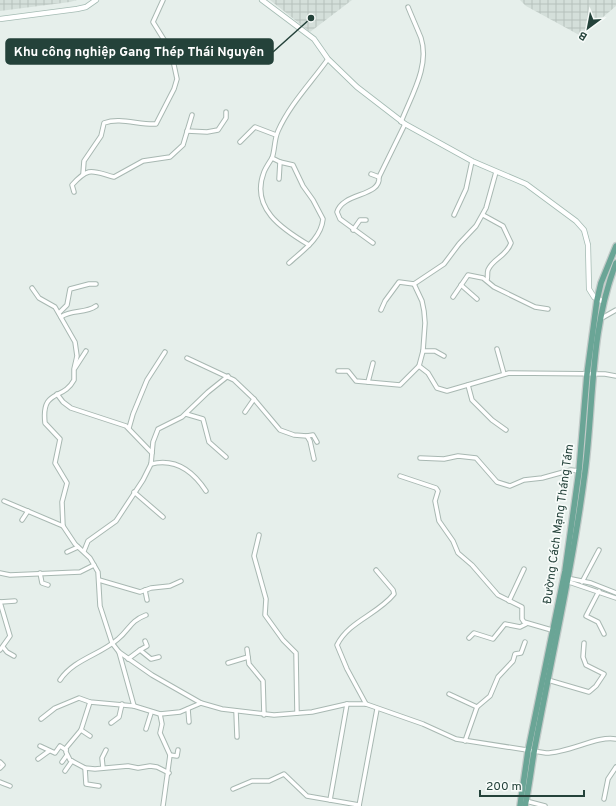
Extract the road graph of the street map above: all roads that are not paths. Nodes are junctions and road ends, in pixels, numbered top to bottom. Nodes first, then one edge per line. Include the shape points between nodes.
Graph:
1 (96, 0) edge
2 (163, 0) edge
3 (262, 0) edge
4 (408, 7) dead end
5 (0, 19) edge
6 (328, 59) junction
7 (226, 112) dead end
8 (192, 115) dead end
9 (403, 123) junction
10 (187, 131) junction
11 (276, 135) junction
12 (240, 142) dead end
13 (272, 158) junction
14 (280, 162) junction
15 (472, 162) junction
16 (496, 172) junction
17 (83, 174) junction
18 (371, 174) dead end
19 (379, 177) junction
20 (279, 179) dead end
21 (74, 192) dead end
22 (454, 215) dead end
23 (482, 215) junction
24 (366, 220) dead end
25 (353, 230) junction
26 (373, 243) dead end
27 (309, 245) junction
28 (616, 246) edge
29 (289, 263) dead end
30 (616, 263) edge
31 (487, 280) junction
32 (96, 284) dead end
33 (414, 284) junction
34 (461, 285) junction
35 (32, 288) dead end
36 (453, 298) dead end
37 (476, 299) dead end
38 (597, 300) junction
39 (604, 302) junction
40 (96, 306) dead end
41 (548, 308) dead end
42 (381, 310) dead end
43 (616, 310) edge
44 (60, 315) junction
45 (602, 318) junction
46 (497, 349) dead end
47 (423, 351) junction
48 (86, 352) dead end
49 (165, 352) dead end
50 (444, 356) dead end
51 (187, 358) dead end
52 (373, 363) dead end
53 (419, 366) junction
54 (74, 369) junction
55 (338, 371) dead end
56 (504, 374) junction
57 (590, 374) junction
58 (228, 376) junction
59 (616, 376) edge
60 (368, 382) junction
61 (468, 386) junction
62 (57, 394) junction
63 (254, 399) junction
64 (245, 412) dead end
65 (186, 414) junction
66 (129, 428) junction
67 (506, 430) dead end
68 (307, 436) junction
69 (316, 442) dead end
70 (152, 453) junction
71 (226, 457) dead end
72 (420, 458) dead end
73 (314, 459) dead end
74 (151, 464) junction
75 (582, 471) junction
76 (400, 476) dead end
77 (206, 491) dead end
78 (134, 492) junction
79 (4, 501) dead end
80 (28, 511) junction
81 (163, 517) dead end
82 (22, 520) dead end
83 (63, 526) junction
84 (259, 535) dead end
85 (78, 547) junction
86 (599, 550) dead end
87 (84, 551) junction
88 (68, 552) dead end
89 (94, 565) junction
90 (524, 569) dead end
91 (376, 570) dead end
92 (40, 572) junction
93 (0, 573) edge
94 (566, 579) junction
95 (99, 580) junction
96 (181, 581) dead end
97 (583, 582) junction
98 (48, 585) dead end
99 (145, 590) junction
100 (599, 591) junction
101 (616, 592) edge
102 (616, 598) edge
103 (147, 600) dead end
104 (15, 601) dead end
105 (509, 601) junction
106 (0, 602) edge
107 (146, 615) dead end
108 (526, 624) junction
109 (555, 631) junction
110 (604, 634) dead end
111 (470, 638) dead end
112 (146, 641) dead end
113 (525, 642) dead end
114 (112, 643) junction
115 (584, 643) dead end
116 (1, 649) edge
117 (247, 649) dead end
118 (140, 650) junction
119 (119, 652) junction
120 (14, 656) dead end
121 (159, 657) dead end
122 (248, 657) junction
123 (128, 659) junction
124 (228, 663) dead end
125 (60, 680) dead end
126 (548, 680) junction
127 (449, 694) dead end
128 (90, 702) junction
129 (201, 703) junction
130 (122, 704) junction
131 (347, 704) junction
132 (366, 704) junction
133 (134, 706) junction
134 (477, 707) junction
135 (188, 709) junction
136 (377, 709) junction
137 (236, 711) junction
138 (151, 713) junction
139 (297, 713) junction
140 (160, 714) junction
141 (264, 715) junction
142 (41, 719) dead end
143 (189, 722) dead end
144 (111, 723) dead end
145 (146, 728) dead end
146 (81, 730) junction
147 (90, 736) dead end
148 (237, 737) dead end
149 (616, 739) edge
150 (464, 741) junction
151 (40, 746) dead end
152 (66, 750) junction
153 (106, 750) dead end
154 (178, 750) dead end
155 (49, 751) junction
156 (531, 752) junction
157 (67, 755) junction
158 (170, 755) junction
159 (38, 759) dead end
160 (72, 761) junction
161 (0, 762) edge
162 (62, 762) dead end
163 (0, 768) edge
164 (85, 768) junction
165 (103, 768) junction
166 (616, 768) edge
167 (65, 771) dead end
168 (168, 773) junction
169 (0, 782) edge
170 (10, 786) dead end
171 (99, 786) dead end
172 (233, 789) dead end
173 (604, 799) dead end
174 (330, 800) junction
175 (526, 803) edge
176 (164, 806) edge
177 (359, 806) edge
178 (520, 806) edge
179 (545, 806) edge

1 - 5 main road via 86,7 77,9
2 - 17 street via 153,22 174,60 177,79 174,90 156,124 115,120 104,123 100,136 84,161
3 - 6 main road via 314,39
4 - 9 street via 421,39 424,58
6 - 9 main road via 357,87
6 - 11 street via 298,96
7 - 10 street via 226,118 218,130
8 - 10 street
9 - 15 main road
9 - 19 street
10 - 17 street via 182,148 170,157 143,161 114,177 98,171
11 - 12 street via 256,127
11 - 13 street
13 - 14 street
13 - 27 street via 263,174 262,202 280,226
14 - 20 street
14 - 27 street via 293,165 322,216 318,232
15 - 16 main road
15 - 22 street via 466,190
16 - 23 street
16 - 38 main road via 535,189 582,227 588,245 589,289
17 - 21 street via 72,185
18 - 19 street
19 - 25 street via 375,188 352,197 338,210 340,219
23 - 31 street via 503,226 511,243 506,253 488,270
23 - 33 street via 444,264
24 - 25 street via 358,222
25 - 26 street
27 - 29 street
28 - 38 main road, Đường Cách Mạng Tháng Tám
30 - 39 main road, Đường Cách Mạng Tháng Tám via 607,285
31 - 34 street via 468,275
31 - 41 street via 494,287 527,304
32 - 44 street via 70,289 67,305
33 - 42 street via 399,282
33 - 47 street via 424,311
34 - 36 street
34 - 37 street
35 - 44 street via 38,298 53,304
38 - 39 main road
38 - 57 main road, Đường Cách Mạng Tháng Tám
39 - 45 main road, Đường Cách Mạng Tháng Tám
40 - 44 street via 88,311
43 - 45 street
44 - 54 street via 76,347
45 - 57 main road, Đường Cách Mạng Tháng Tám
46 - 56 street
47 - 50 street via 435,351
47 - 53 street
48 - 54 street
49 - 66 street via 147,380
51 - 58 street
52 - 60 street
53 - 60 street via 400,384
53 - 61 street via 428,374 434,385 442,390
54 - 62 street via 75,377 72,383
55 - 60 street via 348,370 355,380
56 - 57 street
56 - 61 street
57 - 59 street
57 - 75 main road, Đường Cách Mạng Tháng Tám
58 - 63 street
58 - 65 street
61 - 67 street via 472,400
62 - 66 street via 71,408
62 - 83 street via 47,403 45,419 46,425 60,439 55,463 67,483 62,502
63 - 64 street
63 - 68 street via 280,430
65 - 70 street via 158,429
65 - 71 street via 203,419 209,442
66 - 70 street via 135,438
68 - 69 street via 313,436
68 - 73 street
70 - 74 street
72 - 75 street via 476,458 497,482 510,486 524,480 570,470
74 - 77 street via 165,462 179,465 193,474
74 - 78 street
75 - 94 main road, Đường Cách Mạng Tháng Tám
76 - 105 street via 436,488 438,491 435,501 439,520 458,553 498,595
78 - 81 street
78 - 87 street via 116,522 88,541
79 - 80 street
80 - 82 street
80 - 83 street
83 - 85 street
84 - 139 street via 254,556 266,599 265,616 296,653
85 - 87 street
85 - 88 street
86 - 97 street
87 - 89 street
89 - 92 street via 80,572
89 - 95 street
90 - 105 street
91 - 132 street via 394,594 381,607 352,626 337,645
92 - 93 street via 10,575
92 - 98 street via 42,583
94 - 97 street
94 - 109 main road, Đường Cách Mạng Tháng Tám
95 - 99 street via 136,592
95 - 114 street via 100,606
96 - 99 street via 170,586
97 - 100 street
97 - 101 street
99 - 103 street
100 - 102 street
100 - 110 street via 586,616 598,622
104 - 106 street
105 - 108 street via 522,606 522,619
106 - 116 street via 10,636
107 - 114 street via 131,623
108 - 109 street
108 - 111 street via 520,627 505,624 493,638 474,634
109 - 126 main road, Đường Cách Mạng Tháng Tám
109 - 156 main road, Đường Cách Mạng Tháng Tám
112 - 118 street via 147,646
113 - 134 street via 521,653 516,654 498,677 490,696
114 - 119 street
114 - 125 street via 73,665
115 - 126 street via 583,657 586,665 604,674 596,686 589,692
116 - 120 street
117 - 122 street
118 - 121 street via 151,659
118 - 123 street
119 - 123 street
119 - 133 street
122 - 124 street
122 - 141 street via 252,669 262,678
123 - 129 street
126 - 156 main road, Đường Cách Mạng Tháng Tám
127 - 134 street
128 - 130 street
128 - 142 street via 77,699 55,708
128 - 146 street
129 - 135 street
129 - 137 street
130 - 133 street
130 - 144 street via 119,717
131 - 132 street
131 - 139 street
131 - 174 street
132 - 136 street
133 - 138 street
134 - 150 street
135 - 140 street
135 - 143 street
136 - 150 street
136 - 177 street
137 - 141 street
137 - 148 street
138 - 140 street
138 - 145 street
139 - 141 street
140 - 158 street via 160,733
146 - 147 street
146 - 152 street
149 - 156 street via 604,738 557,753
150 - 156 street
151 - 155 street
152 - 155 street via 60,746 55,753
152 - 157 street
153 - 165 street via 102,755
154 - 158 street via 177,756
155 - 159 street
156 - 175 main road, Đường Cách Mạng Tháng Tám
156 - 178 main road, Đường Cách Mạng Tháng Tám
157 - 160 street
157 - 162 street
158 - 168 street
160 - 164 street
160 - 167 street
161 - 163 street via 3,765
164 - 165 street
164 - 171 street via 86,784
165 - 168 street via 150,766
166 - 173 street via 608,779
168 - 176 street
169 - 170 street
172 - 174 street via 252,781 269,780 284,774 307,796
174 - 177 street
175 - 179 street

